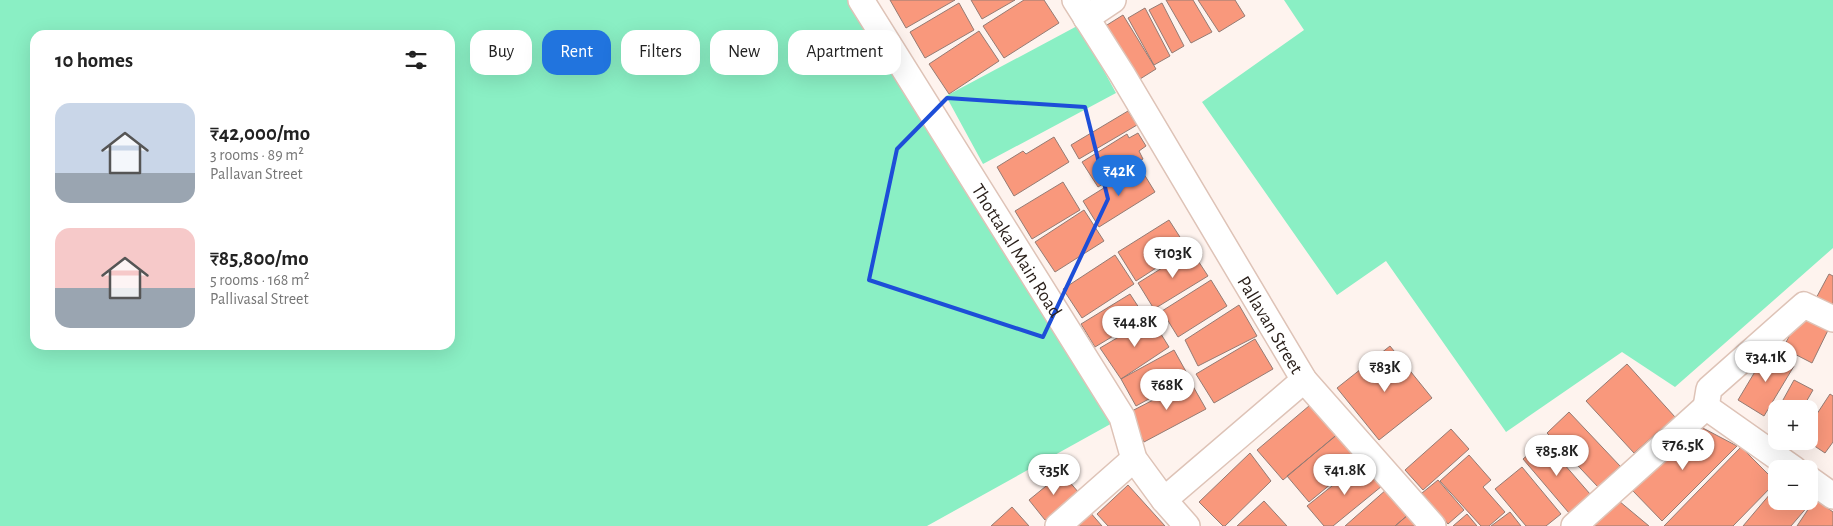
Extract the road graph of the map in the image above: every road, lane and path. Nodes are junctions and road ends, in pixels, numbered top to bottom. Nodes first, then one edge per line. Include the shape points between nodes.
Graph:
1 (862, 0) edge
2 (1113, 0) edge
3 (1080, 9) edge
4 (1833, 319) edge
5 (1304, 380) junction
6 (1706, 406) junction
7 (1134, 459) junction
8 (1781, 460) edge
9 (1818, 485) edge
10 (1833, 496) edge
11 (1164, 500) junction
12 (1058, 526) edge
13 (1187, 526) edge
14 (1433, 526) edge
15 (1574, 526) edge

1 - 7 street, Thottakal Main Road via 1122,417
2 - 3 street
3 - 5 street, Pallavan Street
4 - 6 street via 1804,305 1709,389
5 - 11 street
5 - 14 street, Pallavan Street
6 - 8 street
6 - 15 street
7 - 11 street, Thottakal Main Road
7 - 12 street
9 - 10 street
11 - 13 street, Thottakal Main Road

